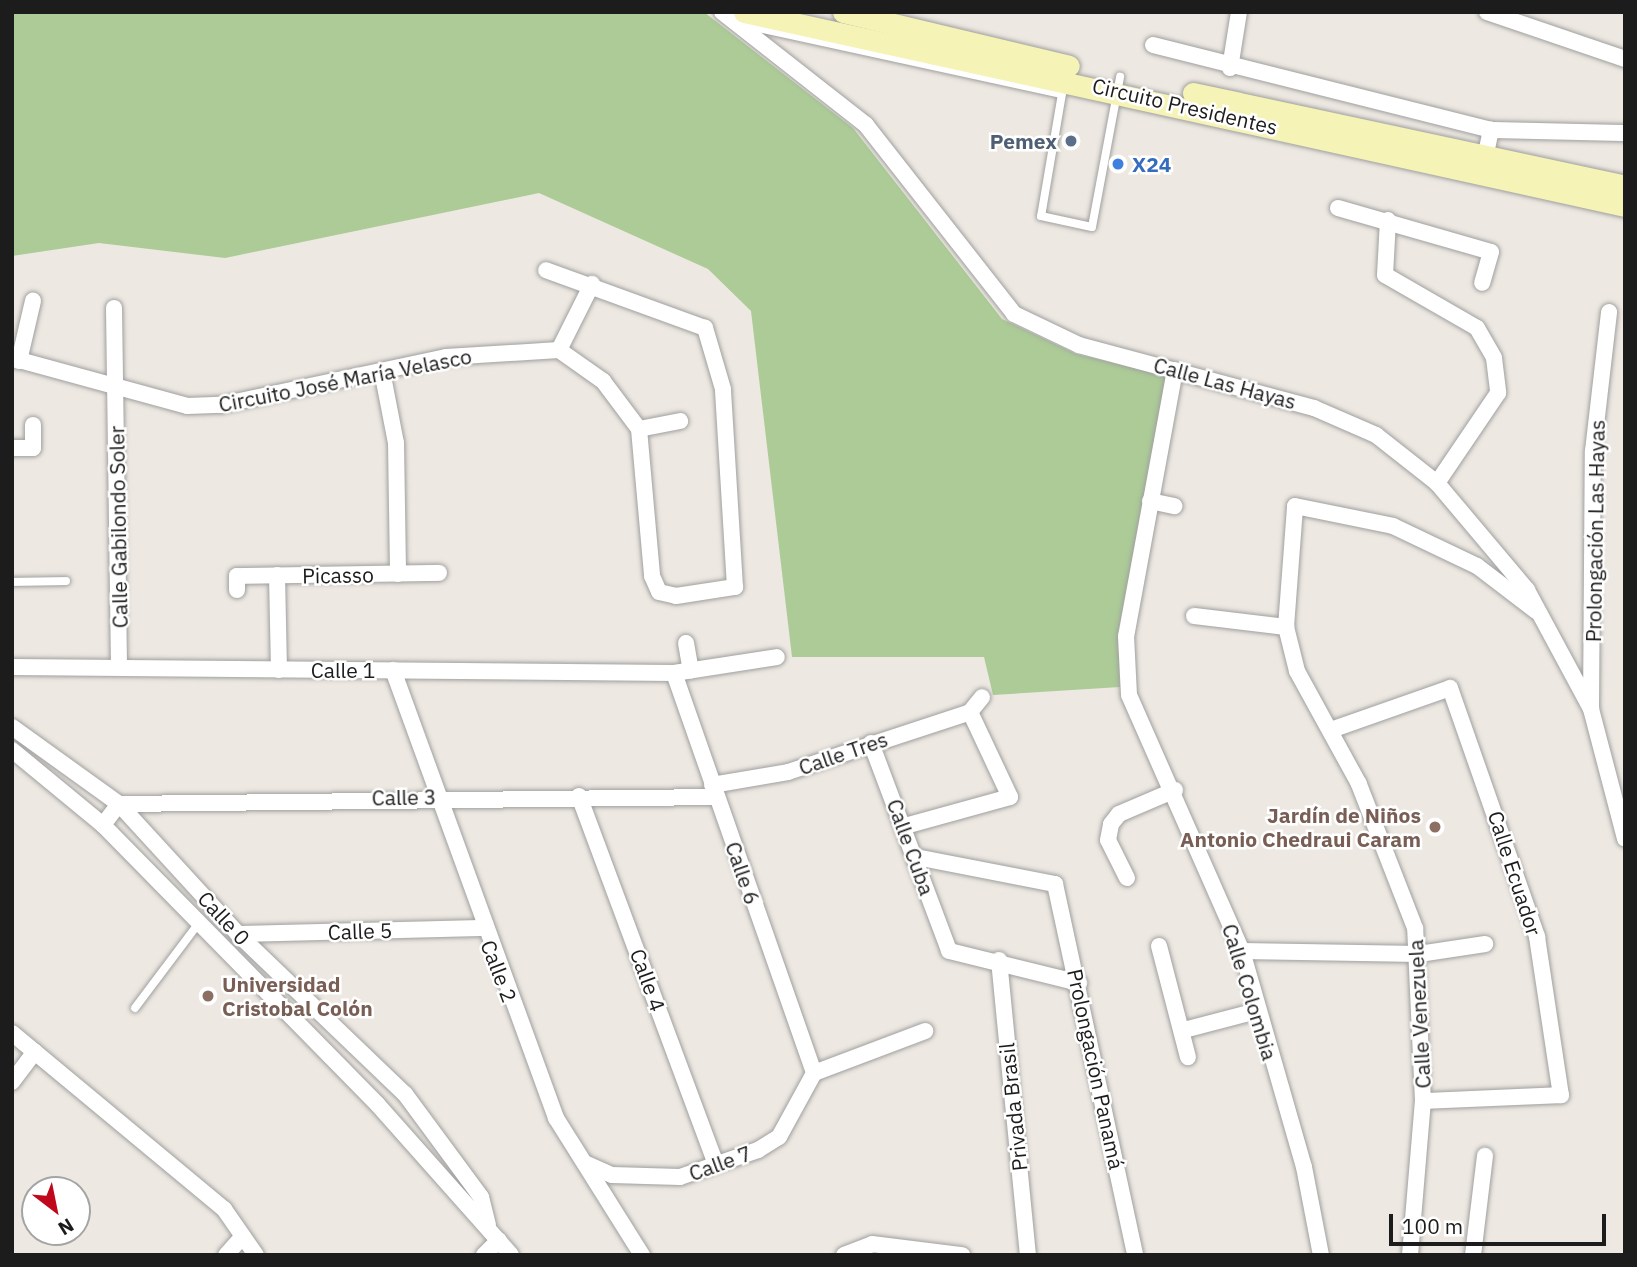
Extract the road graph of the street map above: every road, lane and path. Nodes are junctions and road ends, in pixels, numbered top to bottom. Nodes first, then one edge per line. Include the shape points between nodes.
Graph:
1 (722, 12) edge
2 (843, 12) edge
3 (1239, 12) edge
4 (1487, 12) edge
5 (739, 18) edge
6 (895, 18) edge
7 (1153, 45) dead end
8 (1625, 60) edge
9 (1230, 68) junction
10 (1064, 80) junction
11 (1118, 84) junction
12 (1491, 130) junction
13 (1625, 133) edge
14 (1485, 158) junction
15 (1625, 186) edge
16 (1625, 206) edge
17 (1338, 208) dead end
18 (1388, 220) junction
19 (546, 270) dead end
20 (1482, 283) dead end
21 (592, 284) junction
22 (33, 301) dead end
23 (114, 308) dead end
24 (1609, 312) dead end
25 (559, 350) junction
26 (16, 360) edge
27 (1175, 369) junction
28 (382, 371) junction
29 (116, 388) junction
30 (680, 421) dead end
31 (33, 425) dead end
32 (639, 429) junction
33 (12, 448) edge
34 (1437, 483) junction
35 (1150, 501) junction
36 (1174, 506) dead end
37 (439, 573) dead end
38 (398, 574) junction
39 (276, 575) junction
40 (66, 581) dead end
41 (12, 582) edge
42 (237, 583) dead end
43 (1538, 613) junction
44 (1194, 616) dead end
45 (1286, 627) junction
46 (686, 643) dead end
47 (776, 657) dead end
48 (12, 667) edge
49 (119, 667) junction
50 (279, 670) junction
51 (393, 670) junction
52 (691, 671) junction
53 (674, 673) junction
54 (982, 697) dead end
55 (1591, 709) junction
56 (971, 712) junction
57 (12, 727) edge
58 (1331, 730) junction
59 (871, 743) junction
60 (12, 750) edge
61 (1175, 790) junction
62 (714, 791) junction
63 (438, 796) junction
64 (579, 796) junction
65 (119, 804) junction
66 (103, 825) junction
67 (905, 825) junction
68 (1625, 839) edge
69 (916, 857) junction
70 (1127, 878) dead end
71 (198, 924) junction
72 (483, 928) junction
73 (238, 934) junction
74 (1485, 944) dead end
75 (1159, 946) dead end
76 (1242, 951) junction
77 (1419, 954) junction
78 (999, 960) junction
79 (1079, 983) junction
80 (135, 1007) dead end
81 (1257, 1011) junction
82 (1184, 1030) junction
83 (925, 1031) dead end
84 (12, 1033) edge
85 (35, 1052) junction
86 (1188, 1057) dead end
87 (814, 1073) junction
88 (12, 1082) edge
89 (1423, 1101) junction
90 (1485, 1156) dead end
91 (587, 1164) junction
92 (716, 1164) junction
93 (488, 1227) junction
94 (243, 1236) junction
95 (499, 1240) junction
96 (226, 1255) edge
97 (256, 1255) edge
98 (484, 1255) edge
99 (511, 1255) edge
100 (642, 1255) edge
101 (844, 1255) edge
102 (962, 1255) edge
103 (1028, 1255) edge
104 (1135, 1255) edge
105 (1321, 1255) edge
106 (1410, 1255) edge
107 (1474, 1255) edge

1 - 5 street, Calle Las Hayas
2 - 6 main road, Circuito Presidentes
3 - 9 street
4 - 8 street
5 - 10 main road, Circuito Presidentes
5 - 27 street, Calle Las Hayas via 866,125 1004,306 1079,345
6 - 10 main road, Circuito Presidentes
7 - 9 street
9 - 12 street
10 - 11 main road, Circuito Presidentes
10 - 11 lane via 1041,216 1092,227
11 - 14 main road, Circuito Presidentes
11 - 16 main road, Circuito Presidentes
12 - 13 street
12 - 14 street
14 - 15 main road, Circuito Presidentes
17 - 18 street
18 - 20 street via 1491,252
18 - 34 street via 1385,275 1477,328 1494,358 1498,393
19 - 21 street
21 - 25 street
21 - 32 street via 705,328 723,389 735,587 676,596 659,592 652,576
22 - 26 street
23 - 29 street, Calle Gabilondo Soler
24 - 55 street, Prolongación Las Hayas via 1593,451
25 - 28 street, Circuito José María Velasco via 446,357
25 - 32 street via 603,381
26 - 29 street, Circuito José María Velasco
27 - 34 street, Calle Las Hayas via 1314,408 1376,435
27 - 35 street, Calle Colombia
28 - 29 street, Circuito José María Velasco via 221,405 187,406
28 - 38 street via 396,443
29 - 49 street, Calle Gabilondo Soler
30 - 32 street
31 - 33 street via 33,448
34 - 43 street, Calle Las Hayas via 1527,590
35 - 36 street
35 - 61 street, Calle Colombia via 1126,636 1129,695
37 - 38 street, Picasso
38 - 39 street, Picasso
39 - 42 street, Picasso
39 - 50 street
40 - 41 lane
43 - 45 street, Calle Venezuela via 1477,566 1393,526 1294,506
43 - 55 street, Calle Las Hayas
44 - 45 street
45 - 58 street, Calle Venezuela via 1297,671
46 - 52 street
47 - 52 street, Calle 1
48 - 49 street, Calle 1
49 - 50 street, Calle 1
50 - 51 street, Calle 1
51 - 53 street, Calle 1
51 - 63 street, Calle 2
52 - 53 street, Calle 1
53 - 62 street, Calle 6
54 - 56 street
55 - 68 street, Calle Las Hayas
56 - 59 street, Calle Tres
56 - 67 street via 1010,797
57 - 65 street, Calle 0
58 - 77 street, Calle Venezuela via 1363,796
58 - 89 street, Calle Ecuador via 1450,688 1535,926 1561,1095
59 - 62 street, Calle Tres
59 - 67 street, Calle Cuba
60 - 66 street
61 - 70 street via 1119,814 1111,824 1108,840
61 - 76 street, Calle Colombia
62 - 64 street, Calle 3
62 - 87 street, Calle 6
63 - 64 street, Calle 3
63 - 65 street, Calle 3
63 - 72 street, Calle 2
64 - 92 street, Calle 4
65 - 66 street
65 - 73 street, Calle 0
66 - 71 street
67 - 69 street, Calle Cuba
69 - 78 street, Calle Cuba via 948,951
69 - 79 street, Prolongación Panamá via 1055,884
71 - 80 lane
71 - 93 street via 378,1105
72 - 73 street, Calle 5
72 - 91 street, Calle 2 via 556,1118
73 - 93 street, Calle 0 via 405,1094 481,1197
74 - 77 street
75 - 82 street
76 - 77 street
76 - 81 street, Calle Colombia
77 - 89 street, Calle Venezuela
78 - 79 street
78 - 103 street, Privada Brasil
79 - 104 street, Prolongación Panamá
81 - 82 street
81 - 105 street, Calle Colombia via 1304,1167
82 - 86 street
83 - 87 street
84 - 85 street
85 - 88 street
85 - 94 street via 224,1209
87 - 92 street, Calle 7 via 779,1137
89 - 106 street, Calle Venezuela
90 - 107 street
91 - 92 street, Calle 7 via 646,1179 680,1177
91 - 100 street, Calle 2
93 - 95 street
94 - 96 street
94 - 97 street
95 - 98 street
95 - 99 street
101 - 102 street via 872,1244

